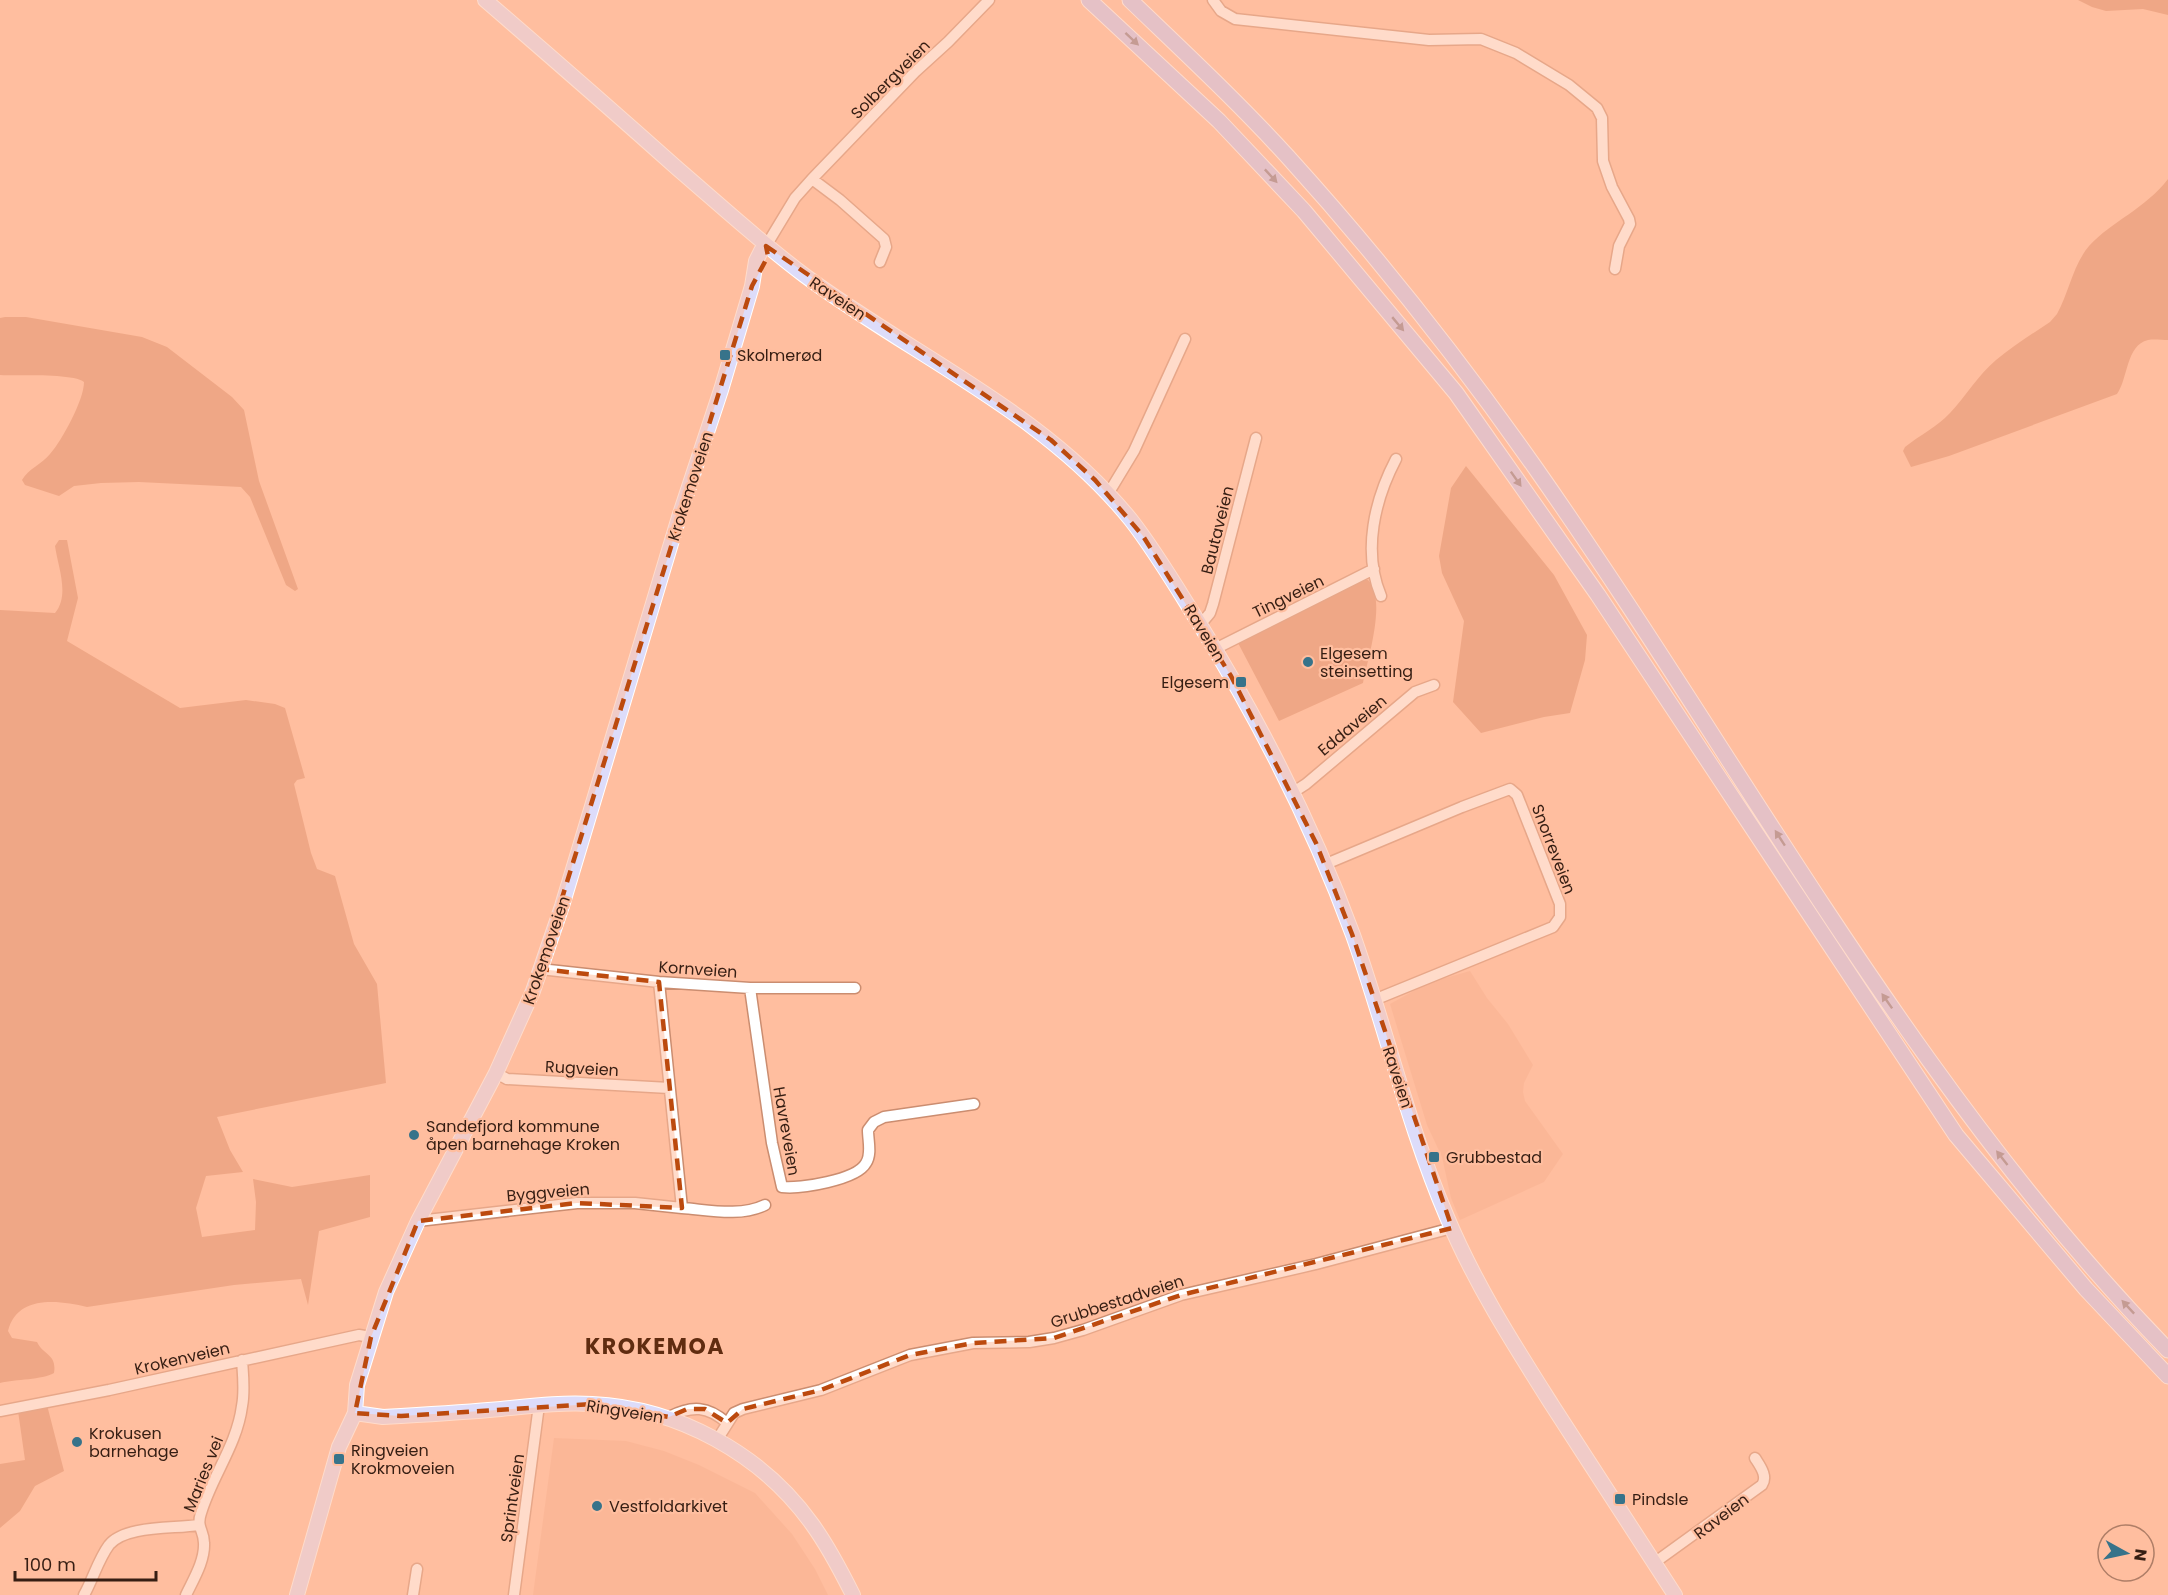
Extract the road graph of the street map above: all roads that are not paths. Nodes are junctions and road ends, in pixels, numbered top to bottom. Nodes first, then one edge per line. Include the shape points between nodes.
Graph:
1 (485, 0) edge
2 (989, 0) edge
3 (1089, 0) edge
4 (1130, 0) edge
5 (1213, 0) edge
6 (812, 179) junction
7 (766, 246) junction
8 (879, 262) dead end
9 (1615, 269) dead end
10 (1185, 339) dead end
11 (1256, 438) dead end
12 (1396, 459) dead end
13 (1108, 494) junction
14 (1374, 569) junction
15 (1380, 596) dead end
16 (1200, 625) junction
17 (1215, 649) junction
18 (1434, 685) dead end
19 (1292, 793) junction
20 (1326, 864) junction
21 (540, 969) junction
22 (659, 982) junction
23 (750, 988) junction
24 (855, 988) dead end
25 (1374, 1000) junction
26 (496, 1073) junction
27 (669, 1088) junction
28 (974, 1104) dead end
29 (765, 1204) dead end
30 (682, 1208) junction
31 (418, 1221) junction
32 (1452, 1228) junction
33 (371, 1337) junction
34 (2168, 1350) edge
35 (242, 1360) junction
36 (2168, 1376) edge
37 (539, 1406) junction
38 (0, 1411) edge
39 (355, 1413) junction
40 (669, 1417) junction
41 (727, 1423) junction
42 (717, 1440) junction
43 (1755, 1458) dead end
44 (198, 1525) junction
45 (1654, 1563) junction
46 (417, 1569) dead end
47 (84, 1595) edge
48 (186, 1595) edge
49 (297, 1595) edge
50 (413, 1595) edge
51 (514, 1595) edge
52 (853, 1595) edge
53 (1675, 1595) edge

1 - 7 main road, Raveien
2 - 6 street, Solbergveien
3 -> 36 highway via 1219,121 1304,211 1456,393 1598,595 1956,1135 2086,1289
34 -> 4 highway via 2097,1274 1972,1120 1872,980 1610,577 1444,342 1287,156
5 - 9 street via 1235,19 1429,40 1481,39 1516,53 1569,85 1599,111 1603,161 1629,219
6 - 7 street, Solbergveien via 795,198
6 - 8 street via 884,239 886,247
7 - 13 main road, Raveien via 828,292 1031,425 1068,454
7 - 21 main road, Krokemoveien via 768,256 752,286
10 - 13 street via 1134,451
11 - 16 street, Bautaveien via 1213,604
12 - 14 street via 1374,519
13 - 16 main road, Raveien via 1155,554
14 - 15 street
14 - 17 street, Tingveien
16 - 17 main road, Raveien
17 - 19 main road, Raveien
18 - 19 street, Eddaveien via 1415,692
19 - 20 main road, Raveien
20 - 25 main road, Raveien
20 - 25 street, Snorreveien via 1510,789 1517,795 1560,904 1560,917 1553,927
21 - 22 street, Kornveien
21 - 26 main road, Krokemoveien
22 - 23 street, Kornveien
22 - 27 street
23 - 24 street, Kornveien
23 - 28 street, Havreveien via 782,1187 801,1188 859,1171 869,1157 868,1130 879,1119
25 - 32 main road, Raveien
26 - 27 street, Rugveien via 507,1079
26 - 31 main road, Krokemoveien
27 - 30 street
29 - 30 street, Byggveien via 739,1212
30 - 31 street, Byggveien via 577,1203
31 - 33 main road, Krokemoveien
32 - 41 street, Grubbestadveien via 1180,1294 1054,1338 981,1342 910,1355 821,1390 743,1408
32 - 45 main road, Raveien via 1514,1345
33 - 35 street, Krokenveien via 359,1335
33 - 39 main road, Krokemoveien via 357,1385
35 - 38 street, Krokenveien
35 - 44 street, Maries vei via 240,1419
37 - 39 main road, Ringveien via 401,1416
37 - 40 main road, Ringveien via 594,1404
37 - 51 street, Sprintveien
39 - 49 main road, Krokemoveien via 339,1447
40 - 41 street via 687,1409 705,1409
40 - 42 main road, Ringveien
41 - 42 street, Grubbestadveien
42 - 52 main road, Ringveien via 759,1468 790,1497 825,1543
43 - 45 street, Raveien via 1764,1474 1762,1485
44 - 47 street via 133,1532 117,1538 105,1552
44 - 48 street, Maries vei via 205,1542 204,1552
45 - 53 main road, Raveien
46 - 50 street

